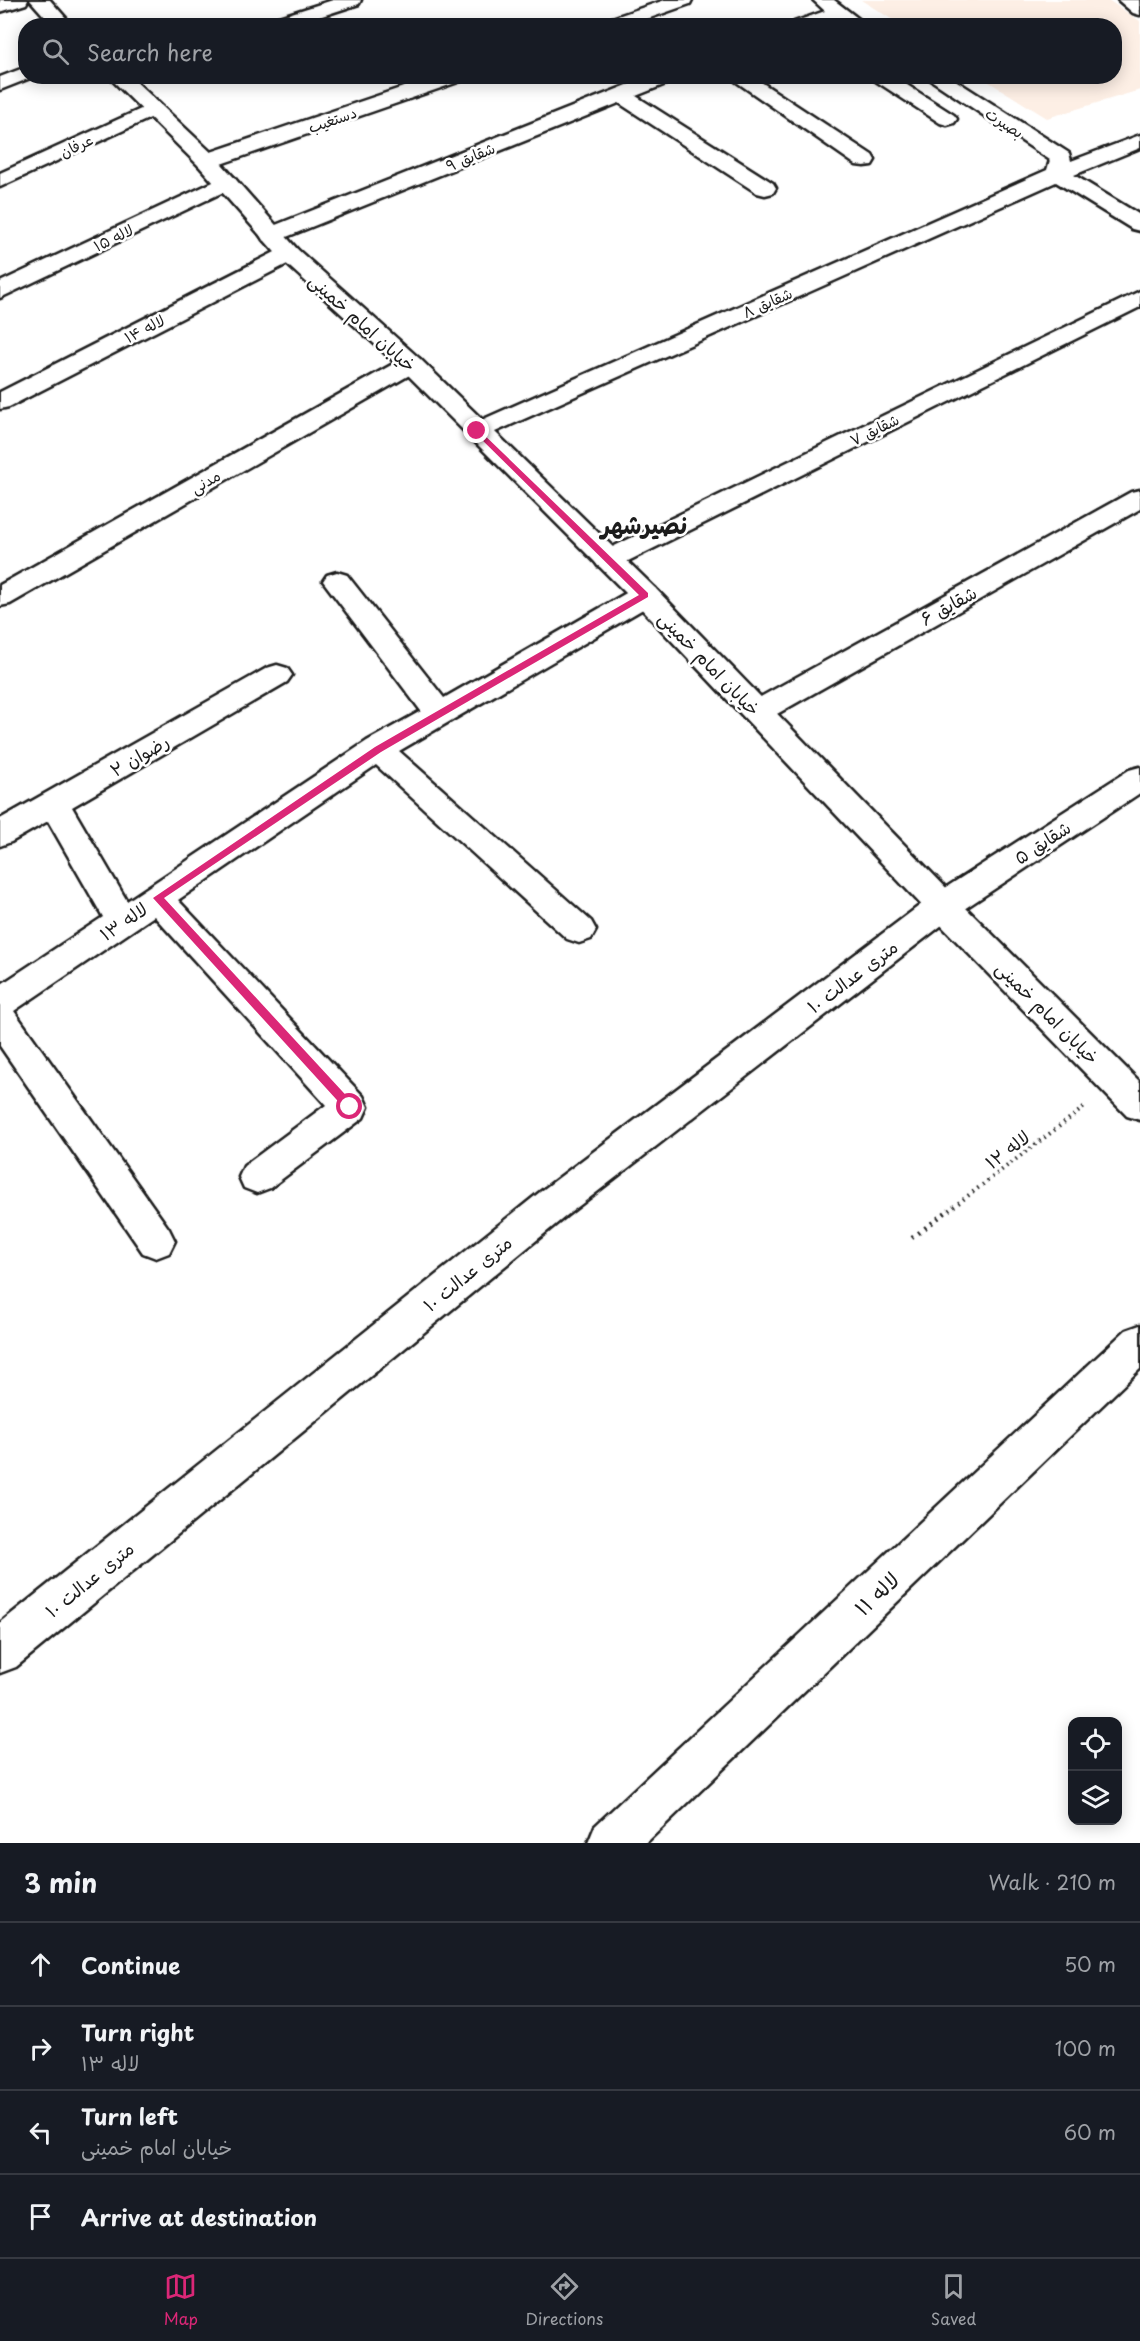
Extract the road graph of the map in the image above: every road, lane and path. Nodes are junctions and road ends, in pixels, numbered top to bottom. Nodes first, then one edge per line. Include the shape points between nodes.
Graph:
1 (19, 0) edge
2 (39, 0) edge
3 (352, 0) edge
4 (683, 0) edge
5 (822, 0) edge
6 (0, 6) edge
7 (838, 12) junction
8 (56, 18) edge
9 (295, 18) edge
10 (630, 18) edge
11 (822, 18) edge
12 (847, 18) edge
13 (18, 76) edge
14 (0, 84) edge
15 (126, 84) edge
16 (433, 84) edge
17 (650, 84) edge
18 (750, 84) edge
19 (891, 84) edge
20 (947, 84) edge
21 (621, 96) junction
22 (152, 110) junction
23 (947, 119) dead end
24 (1140, 141) edge
25 (864, 160) dead end
26 (207, 161) junction
27 (1057, 174) junction
28 (0, 181) edge
29 (226, 182) junction
30 (765, 188) dead end
31 (1140, 224) edge
32 (280, 244) junction
33 (0, 291) edge
34 (1140, 298) edge
35 (411, 364) junction
36 (0, 402) edge
37 (477, 431) junction
38 (1140, 498) edge
39 (608, 560) junction
40 (337, 581) dead end
41 (645, 595) junction
42 (0, 597) edge
43 (277, 675) dead end
44 (757, 712) junction
45 (440, 714) junction
46 (378, 749) junction
47 (1140, 778) edge
48 (54, 803) junction
49 (0, 834) edge
50 (158, 898) junction
51 (943, 906) junction
52 (122, 921) junction
53 (579, 930) dead end
54 (0, 1004) edge
55 (0, 1018) edge
56 (1133, 1097) edge
57 (257, 1177) dead end
58 (912, 1238) dead end
59 (156, 1241) dead end
60 (1140, 1343) edge
61 (0, 1651) edge
62 (612, 1843) edge

1 - 6 street
2 - 8 street
3 - 9 street
4 - 10 street
5 - 7 street
7 - 11 street
7 - 12 street
13 - 14 street
15 - 22 street, خیابان امام خمینی
16 - 26 street, دستغیب
17 - 21 street, شقایق ۹
18 - 25 street
19 - 23 street
20 - 27 street, بصیرت via 1061,158
21 - 30 street
21 - 32 street, شقایق ۹
22 - 26 street, خیابان امام خمینی
22 - 28 street, عرفان
24 - 27 street, شقایق ۸
26 - 29 street, خیابان امام خمینی
27 - 31 street
27 - 37 street, شقایق ۸
29 - 32 street, خیابان امام خمینی
29 - 33 street, لاله ۱۵
32 - 35 street, خیابان امام خمینی
32 - 36 street, لاله ۱۴
34 - 39 street, شقایق ۷
35 - 37 street, خیابان امام خمینی
35 - 42 street, مدنی
37 - 39 street, خیابان امام خمینی
38 - 44 street, شقایق ۶
39 - 41 street, خیابان امام خمینی
40 - 45 street
41 - 44 street, خیابان امام خمینی
41 - 45 street, لاله ۱۳
43 - 48 street, رضوان ۲
44 - 51 street, خیابان امام خمینی
45 - 46 street, لاله ۱۳
46 - 50 street, لاله ۱۳
46 - 53 street
47 - 51 street, شقایق ۵
48 - 49 street, رضوان ۲
48 - 52 street
50 - 52 street, لاله ۱۳
50 - 57 street via 350,1107
51 - 56 street, خیابان امام خمینی
51 - 61 street, ۱۰ متری عدالت via 553,1204
52 - 54 street, لاله ۱۳
55 - 59 street
56 - 58 path, لاله ۱۲
60 - 62 street, لاله ۱۱

